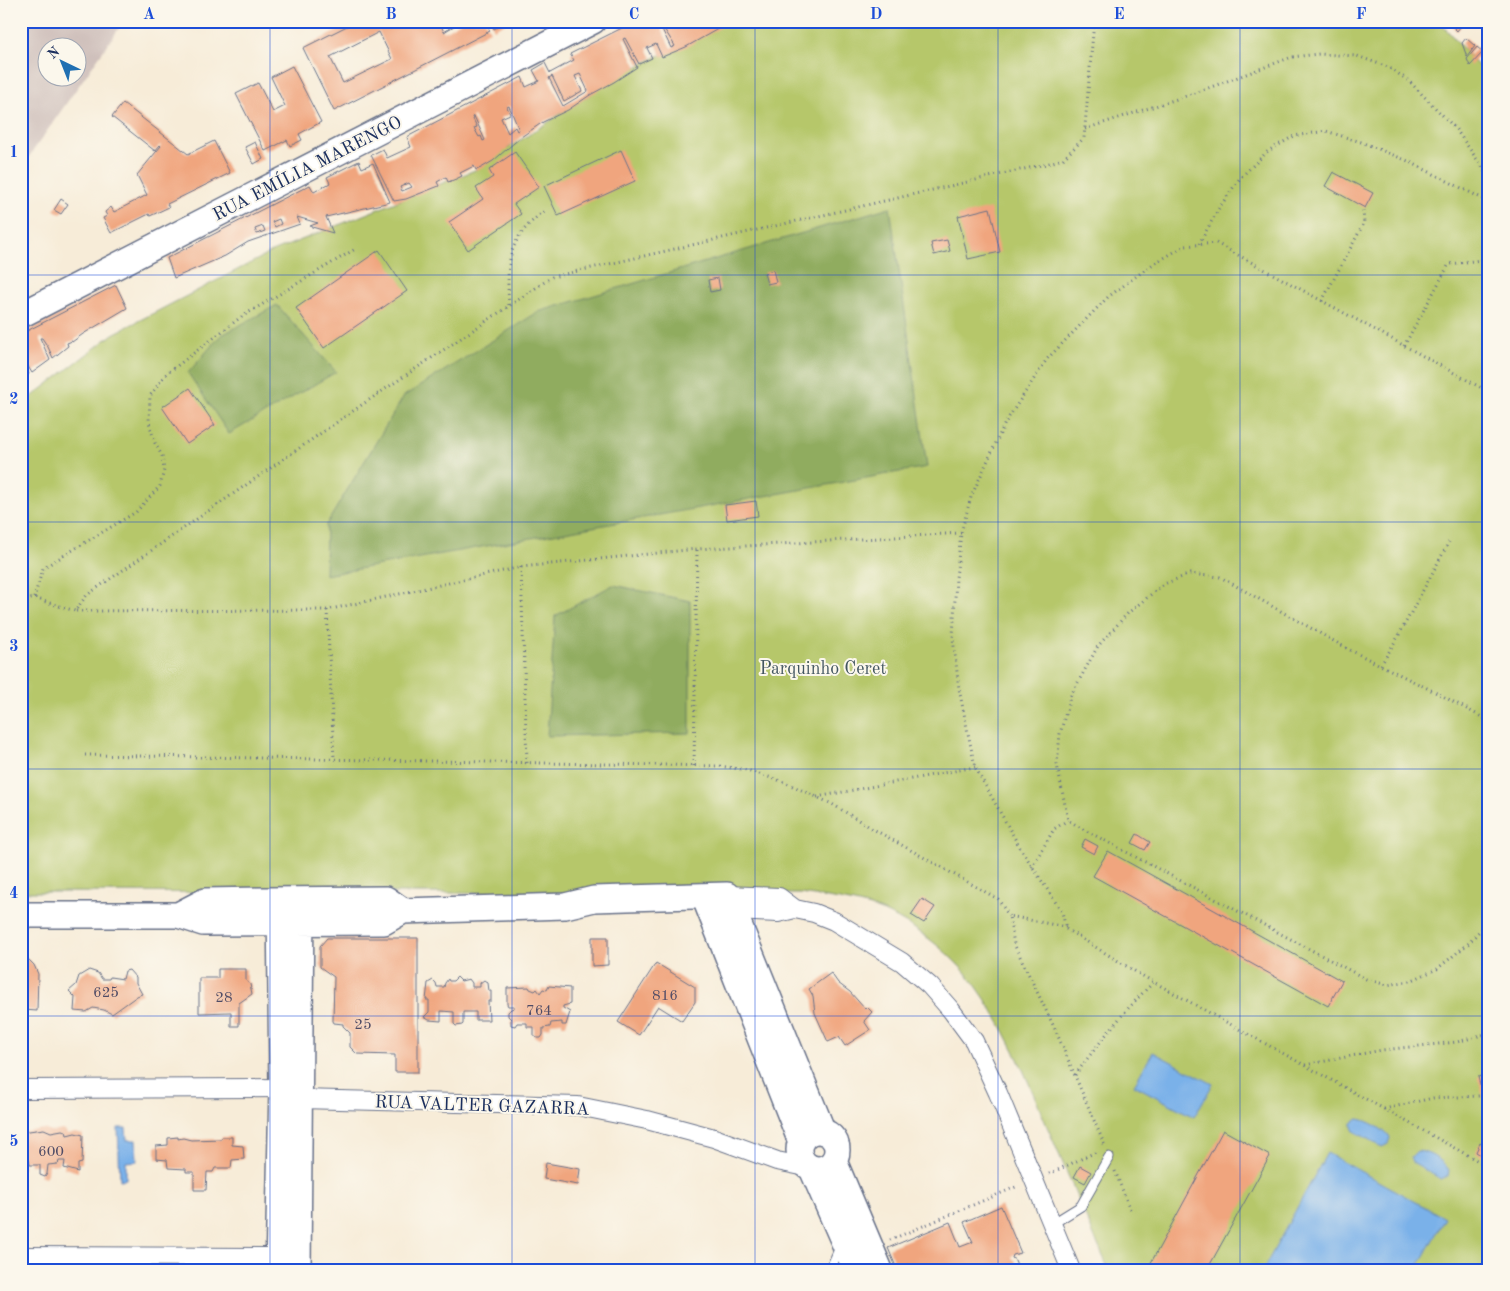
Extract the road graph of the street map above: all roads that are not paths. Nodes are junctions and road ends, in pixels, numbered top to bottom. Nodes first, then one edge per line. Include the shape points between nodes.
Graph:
1 (593, 21) edge
2 (21, 315) edge
3 (719, 903) junction
4 (291, 911) junction
5 (21, 914) edge
6 (21, 1090) edge
7 (291, 1094) junction
8 (813, 1153) junction
9 (1110, 1157) road end
10 (777, 1161) junction
11 (1052, 1224) junction
12 (843, 1241) junction
13 (21, 1256) edge
14 (875, 1259) edge
15 (284, 1265) edge
16 (830, 1270) edge
17 (856, 1270) edge
18 (1071, 1270) edge

1 - 2 street, RUA EMÍLIA MARENGO
3 - 4 street via 594,899 565,906 403,911 384,922
3 - 8 street
3 - 11 street via 778,914 795,908 814,913 834,921 902,962 930,986 974,1040
4 - 5 street via 203,923 178,915
4 - 7 street
6 - 7 street, RUA VALTER GAZARRA
7 - 10 street, RUA VALTER GAZARRA via 578,1106 714,1138
7 - 15 street
8 - 10 street
8 - 10 street, RUA VALTER GAZARRA
8 - 12 street
8 - 14 street
9 - 11 lane via 1081,1206
11 - 18 street
12 - 16 lane
12 - 17 street
13 - 15 street

